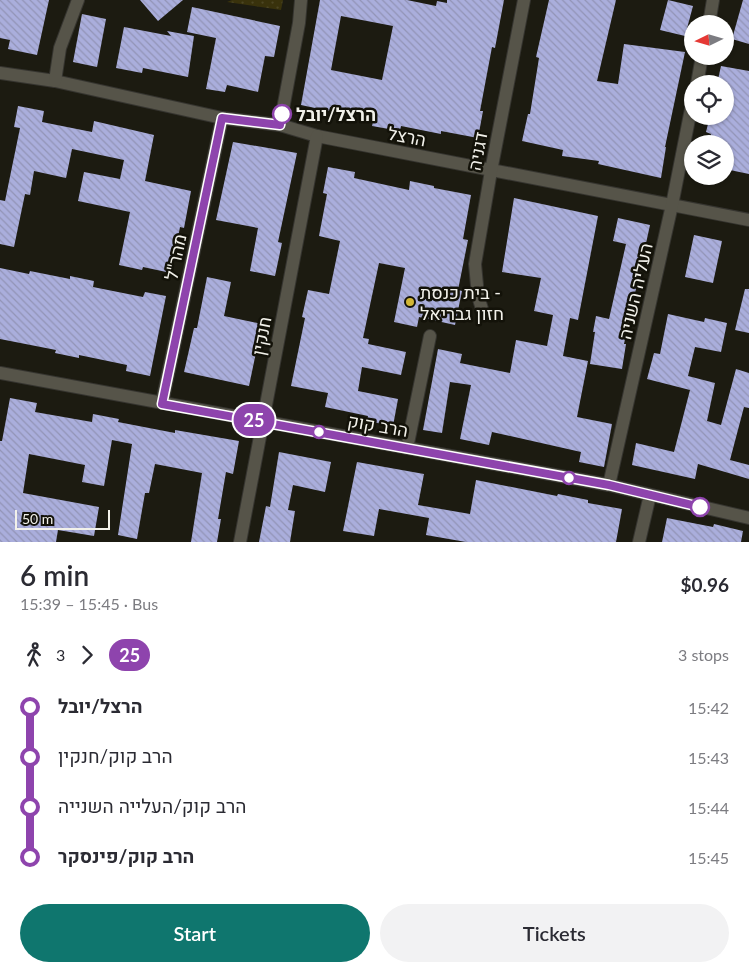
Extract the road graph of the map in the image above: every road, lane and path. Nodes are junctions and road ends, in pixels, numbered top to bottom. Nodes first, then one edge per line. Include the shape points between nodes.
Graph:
1 (78, 0) edge
2 (301, 0) edge
3 (524, 0) edge
4 (714, 0) edge
5 (711, 15) edge
6 (0, 73) edge
7 (55, 81) junction
8 (222, 118) junction
9 (280, 125) junction
10 (688, 125) edge
11 (316, 136) junction
12 (491, 171) junction
13 (672, 205) junction
14 (749, 220) edge
15 (482, 309) dead end
16 (430, 336) dead end
17 (0, 373) edge
18 (162, 404) junction
19 (263, 422) junction
20 (408, 448) junction
21 (609, 485) junction
22 (650, 495) junction
23 (749, 518) edge
24 (240, 542) edge
25 (639, 542) edge

1 - 7 street via 60,48
2 - 9 street
3 - 12 street, דגניה
4 - 5 street
6 - 7 street, הרצל
7 - 8 street, הרצל
8 - 9 street, הרצל
8 - 18 street, מהר"ל
9 - 11 street, הרצל
10 - 13 street, העליה השניה
11 - 12 street, הרצל
11 - 19 street, חנקין
12 - 13 street, הרצל
12 - 15 street, דגניה via 475,264
13 - 14 street, הרצל
13 - 21 street, העליה השניה
16 - 20 street
17 - 18 street, הרב קוק
18 - 19 street, הרב קוק
19 - 20 street, הרב קוק
19 - 24 street, חנקין
20 - 21 street, הרב קוק
21 - 22 street, הרב קוק
22 - 23 street, הרב קוק
22 - 25 street

